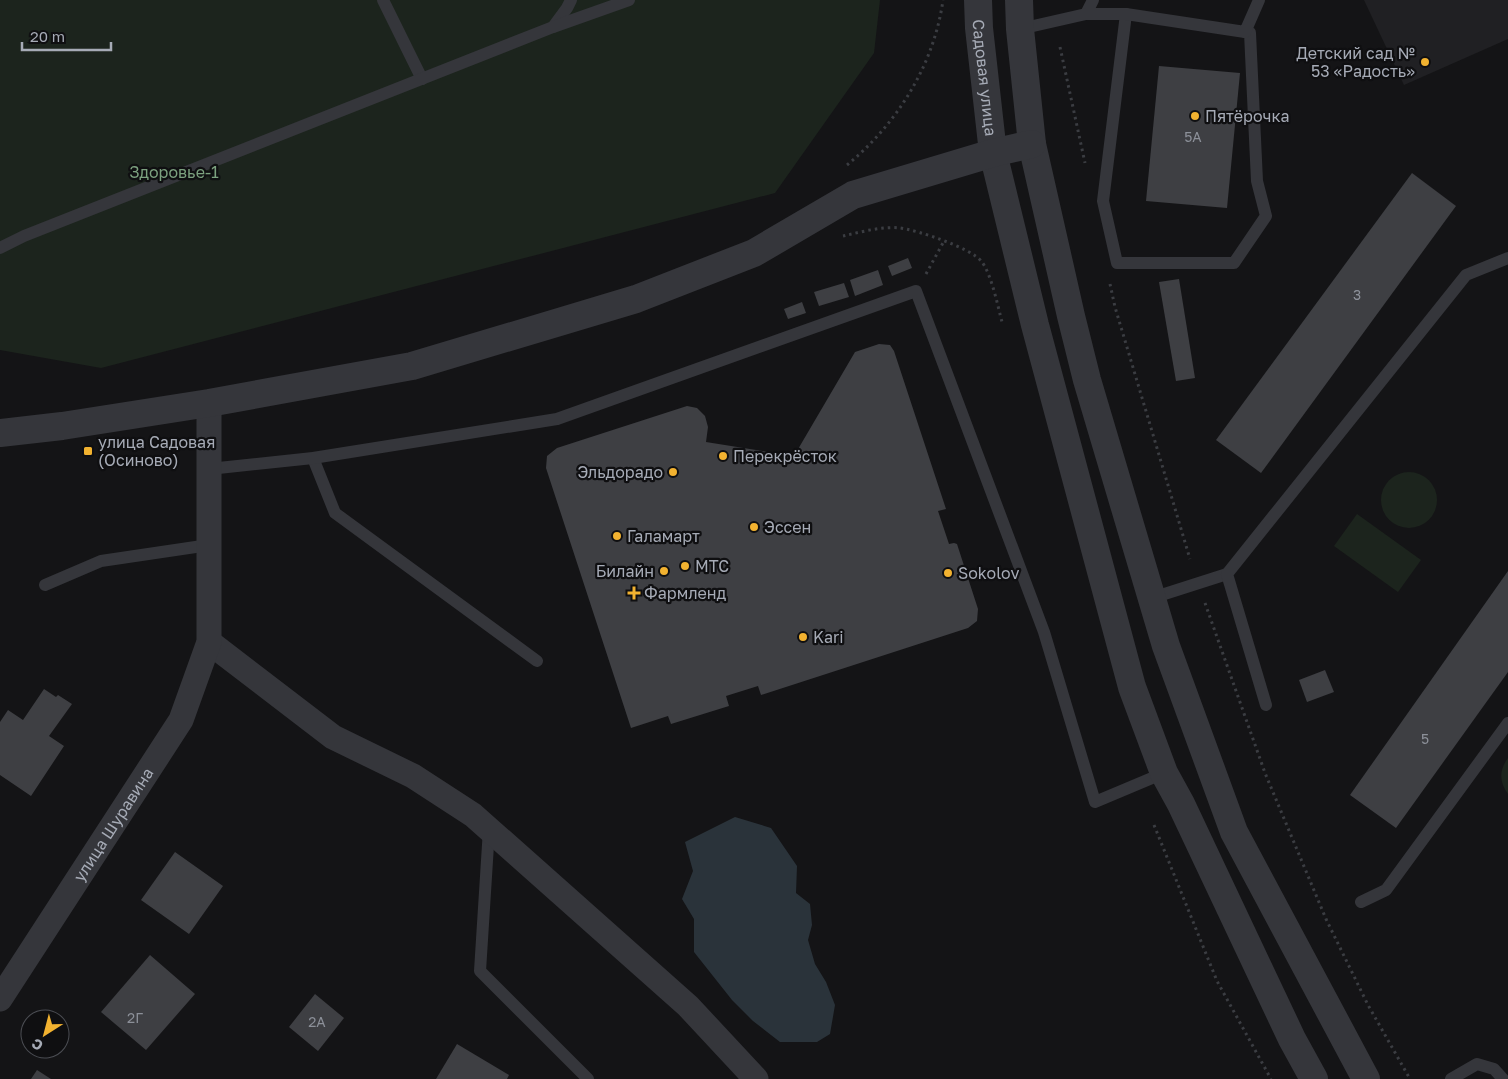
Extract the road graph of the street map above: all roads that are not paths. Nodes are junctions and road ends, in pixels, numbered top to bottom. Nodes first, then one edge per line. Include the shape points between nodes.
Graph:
1 (383, 0) edge
2 (571, 0) edge
3 (629, 0) edge
4 (978, 0) edge
5 (1019, 0) edge
6 (1093, 0) edge
7 (1259, 0) edge
8 (1086, 14) junction
9 (1126, 14) junction
10 (553, 27) junction
11 (1020, 28) junction
12 (1245, 32) junction
13 (422, 79) junction
14 (1032, 144) junction
15 (993, 153) junction
16 (0, 248) edge
17 (1508, 258) edge
18 (209, 403) junction
19 (0, 433) edge
20 (313, 458) junction
21 (209, 469) junction
22 (209, 545) junction
23 (1227, 574) junction
24 (45, 585) dead end
25 (1152, 598) junction
26 (209, 642) junction
27 (537, 661) dead end
28 (1266, 705) dead end
29 (1508, 723) edge
30 (1164, 773) junction
31 (489, 829) junction
32 (1361, 902) dead end
33 (0, 999) edge
34 (588, 1079) edge
35 (756, 1079) edge
36 (1314, 1079) edge
37 (1366, 1079) edge
38 (1451, 1079) edge
39 (1503, 1079) edge

1 - 13 lane
2 - 10 lane
3 - 10 lane
4 - 15 street, Садовая улица
5 - 11 street
6 - 8 lane
7 - 12 lane
8 - 9 lane
8 - 11 lane
9 - 12 lane
9 - 12 lane via 1103,201 1117,263 1234,263 1266,216 1257,181 1250,33
10 - 13 lane
11 - 14 street
13 - 16 lane
14 - 15 street
14 - 25 street via 1087,380
15 - 18 street via 853,195 754,253 636,299 412,366
15 - 30 street, Садовая улица via 1035,325 1132,687
17 - 23 lane via 1466,275
18 - 19 street
18 - 21 street, улица Шуравина
20 - 21 lane
20 - 27 lane via 335,513
20 - 30 lane via 557,419 916,291 1044,632 1095,802
21 - 22 street, улица Шуравина
22 - 24 lane via 101,561
22 - 26 street, улица Шуравина
23 - 25 lane
23 - 28 lane
25 - 37 street via 1166,646 1234,832
26 - 31 street via 333,737 413,776 473,814
26 - 33 street, улица Шуравина via 181,720
29 - 32 lane via 1386,890
30 - 36 street, Садовая улица
31 - 34 lane via 480,971
31 - 35 street via 688,1006
38 - 39 lane via 1477,1064 1494,1069

